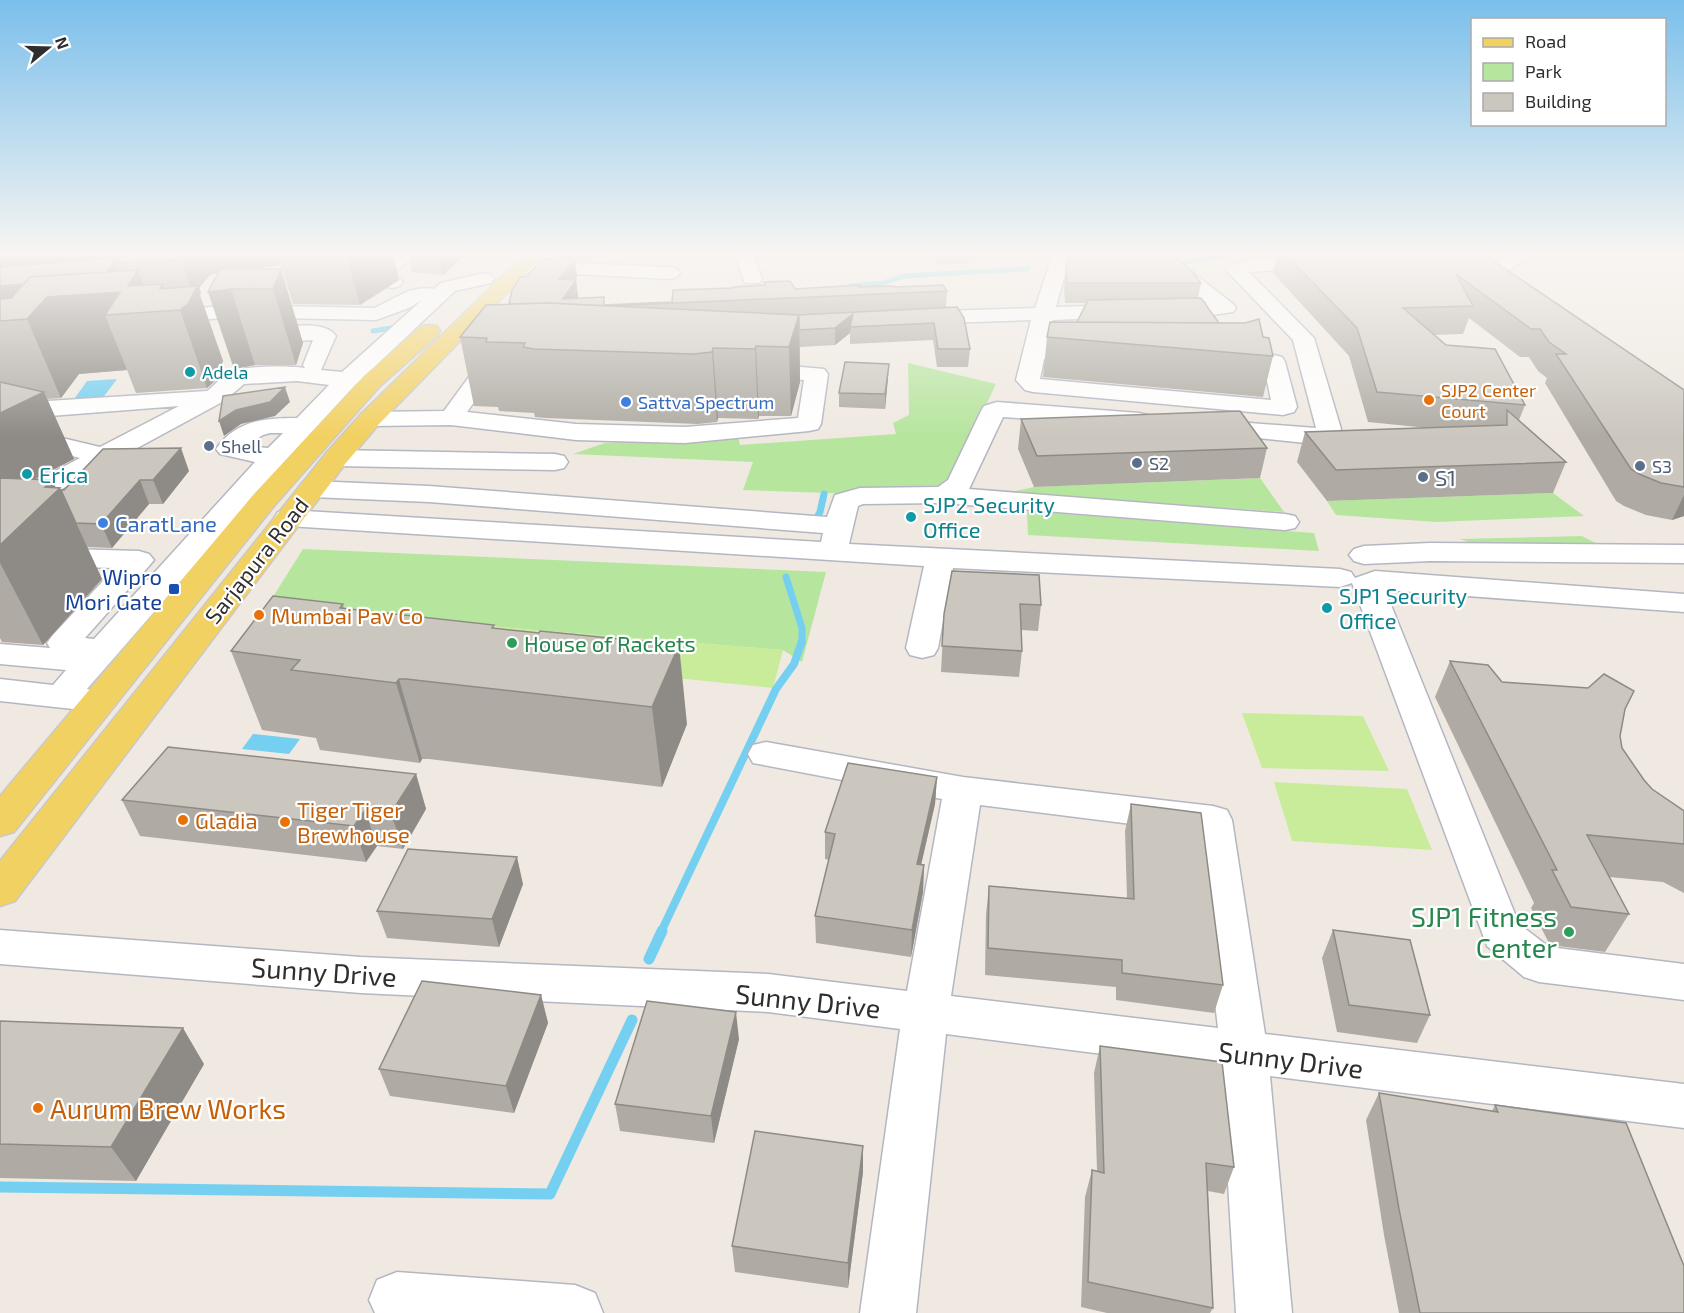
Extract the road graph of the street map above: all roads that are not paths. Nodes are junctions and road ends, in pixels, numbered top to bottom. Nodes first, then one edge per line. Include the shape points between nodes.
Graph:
1 (240, 314) edge
2 (254, 314) edge
3 (409, 314) edge
4 (439, 314) edge
5 (468, 314) edge
6 (995, 314) edge
7 (1039, 314) edge
8 (1195, 314) edge
9 (1217, 314) edge
10 (1280, 314) edge
11 (903, 319) edge
12 (235, 322) junction
13 (263, 335) edge
14 (484, 338) edge
15 (450, 339) junction
16 (1035, 352) junction
17 (1105, 353) edge
18 (525, 362) edge
19 (1274, 362) dead end
20 (734, 369) edge
21 (306, 372) junction
22 (360, 377) junction
23 (223, 397) junction
24 (0, 411) edge
25 (451, 418) junction
26 (370, 419) junction
27 (0, 420) edge
28 (1165, 423) edge
29 (1188, 425) edge
30 (302, 426) junction
31 (20, 434) edge
32 (103, 456) junction
33 (275, 456) junction
34 (336, 458) junction
35 (555, 462) dead end
36 (942, 495) junction
37 (283, 505) junction
38 (0, 511) edge
39 (1286, 522) dead end
40 (837, 538) junction
41 (1684, 554) edge
42 (0, 556) edge
43 (940, 558) junction
44 (1354, 571) junction
45 (1684, 603) edge
46 (922, 648) dead end
47 (0, 654) edge
48 (98, 656) junction
49 (0, 690) edge
50 (60, 697) junction
51 (101, 701) junction
52 (766, 754) dead end
53 (963, 790) junction
54 (0, 822) edge
55 (0, 890) edge
56 (0, 947) edge
57 (1684, 982) edge
58 (925, 1014) junction
59 (1244, 1053) junction
60 (1684, 1106) edge
61 (398, 1300) dead end
62 (575, 1313) edge
63 (888, 1313) edge
64 (1264, 1313) edge

1 - 12 street
2 - 12 street
3 - 22 street
4 - 22 main road, Sarjapura Road
5 - 15 main road, Sarjapura Road
6 - 11 street
7 - 16 street
8 - 9 street via 1211,319
10 - 29 street via 1304,338 1329,429 1326,433 1315,436
12 - 12 street via 196,333 148,329
13 - 21 street via 325,336
14 - 15 street
15 - 26 main road, Sarjapura Road
16 - 17 street
16 - 19 street via 1028,380 1033,385 1283,408
18 - 25 street via 490,364
20 - 25 street via 816,374 809,424 685,435 576,432
21 - 22 street
21 - 23 street via 237,378
22 - 30 street
22 - 37 main road, Sarjapura Road
23 - 31 street
23 - 32 street
24 - 31 street
25 - 26 street
26 - 34 main road, Sarjapura Road
27 - 31 street
28 - 36 street via 997,409 960,483
30 - 33 street
30 - 33 street via 250,430 229,449
31 - 32 street
32 - 38 street
33 - 48 street
34 - 35 street
34 - 37 main road, Sarjapura Road
36 - 39 street
36 - 40 street via 851,498 845,501
37 - 40 street via 587,529
37 - 40 street via 429,494
37 - 51 main road, Sarjapura Road
37 - 55 main road, Sarjapura Road
40 - 43 street
40 - 44 street
41 - 44 street via 1430,552
42 - 48 street via 139,560 63,643
43 - 44 street
43 - 46 street
44 - 45 street
44 - 57 street via 1502,934 1539,964
47 - 48 street
48 - 50 street
49 - 50 street
50 - 51 street
51 - 54 main road, Sarjapura Road
52 - 53 street
53 - 58 street
53 - 59 street via 1213,820
56 - 58 street, Sunny Drive via 361,975 768,993
58 - 59 street, Sunny Drive
58 - 63 street
59 - 60 street, Sunny Drive via 1621,1120
59 - 64 street
61 - 62 street

